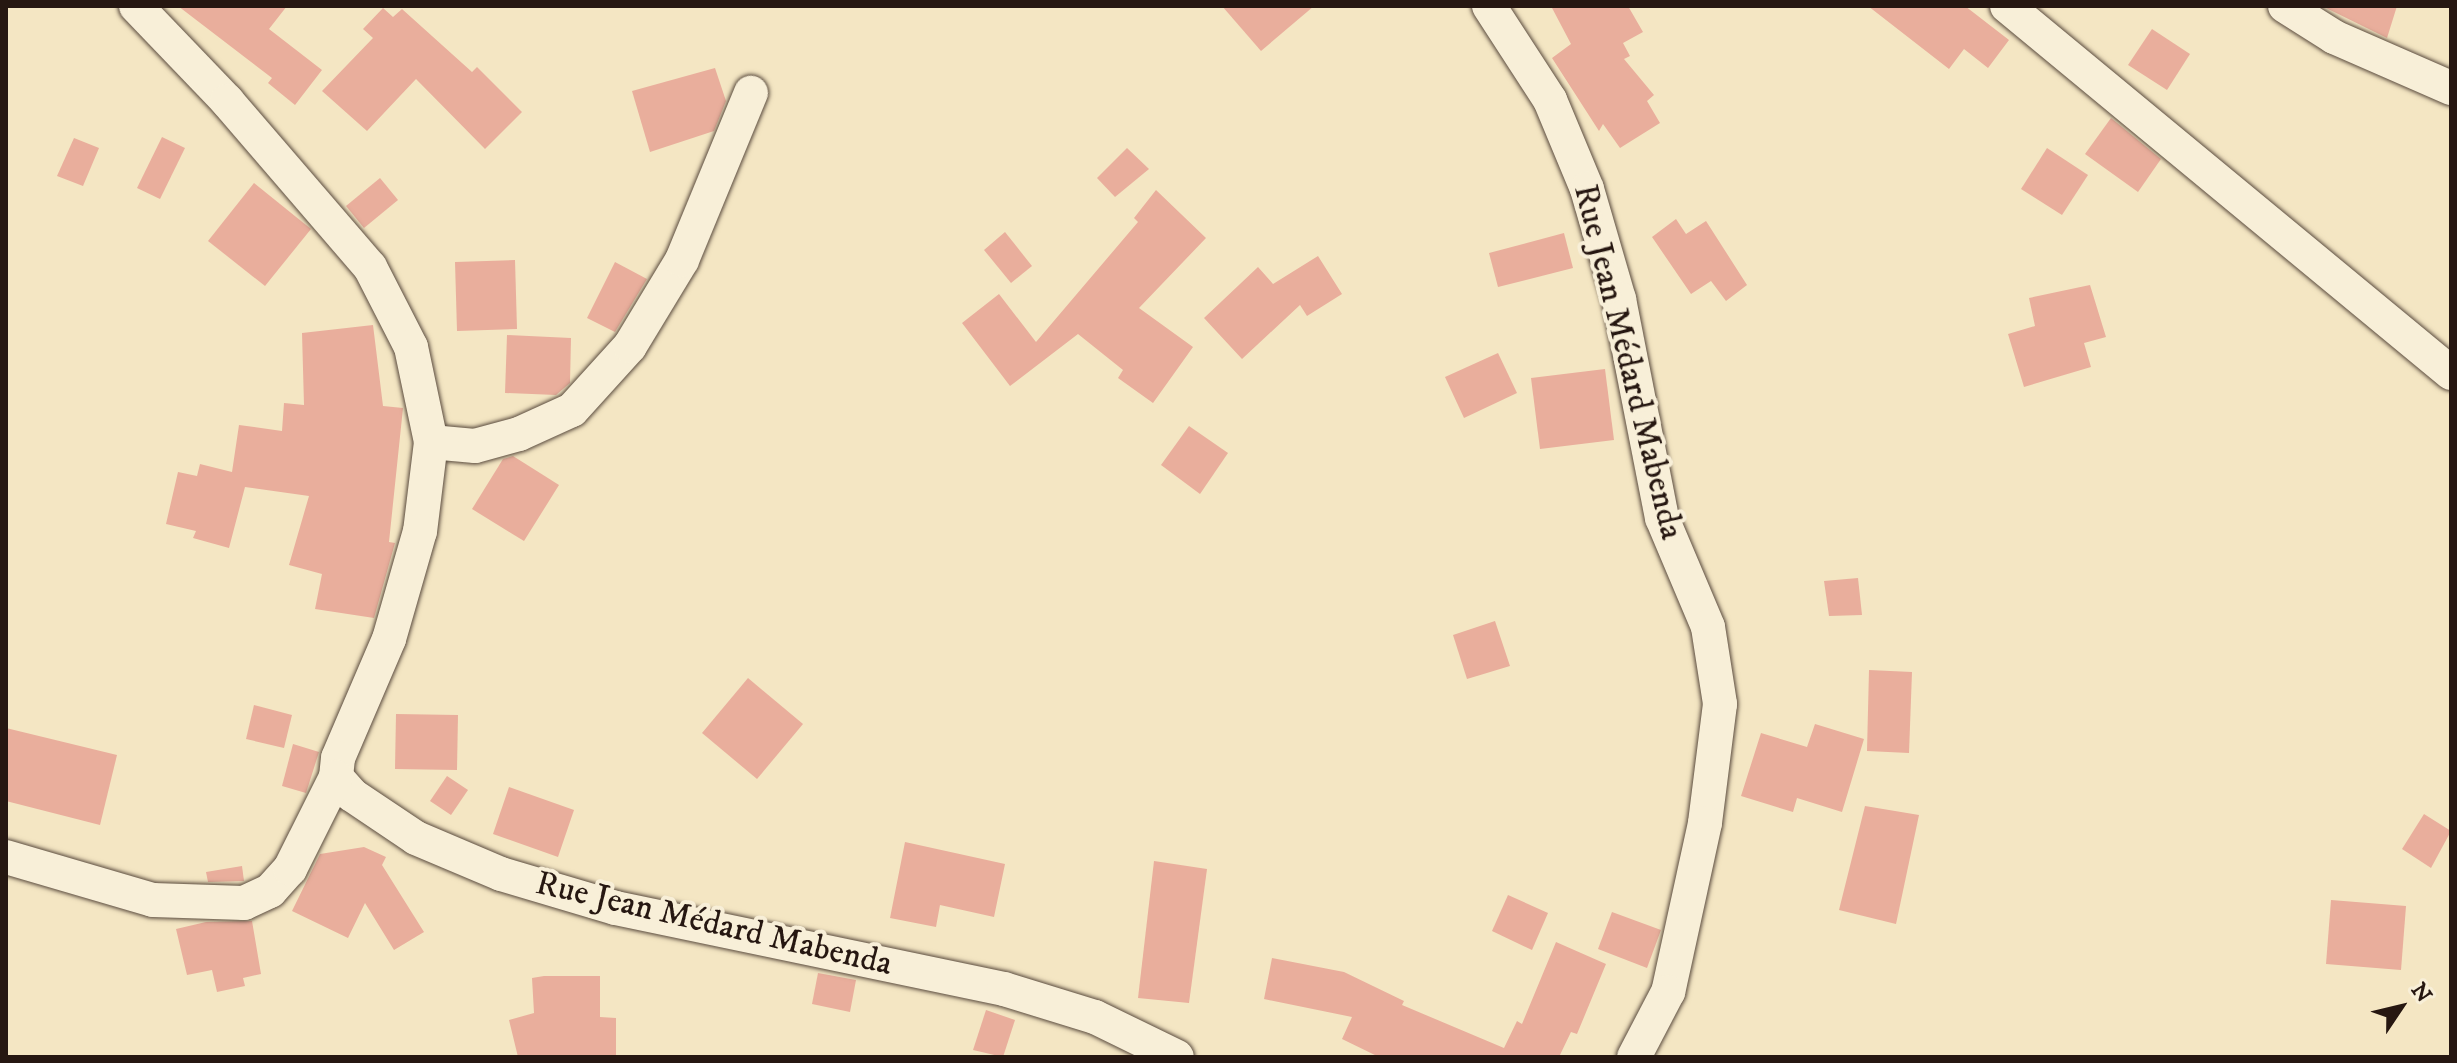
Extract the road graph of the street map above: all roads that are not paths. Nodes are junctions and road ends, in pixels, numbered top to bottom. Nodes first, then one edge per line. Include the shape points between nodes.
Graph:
1 (136, 6) edge
2 (1489, 6) edge
3 (2007, 6) edge
4 (2285, 6) edge
5 (2451, 88) edge
6 (751, 93) dead end
7 (2451, 373) edge
8 (431, 442) junction
9 (336, 777) junction
10 (6, 857) edge
11 (1177, 1057) edge
12 (1634, 1057) edge

1 - 8 street via 227,101 370,267 411,347
2 - 12 street, Rue Jean Médard Mabenda via 1550,100 1587,189 1619,299 1662,518 1708,627 1720,704 1705,823 1668,992
3 - 7 street
4 - 5 street via 2334,37
6 - 8 street via 682,260 630,346 572,410 519,434 475,446
8 - 9 street via 420,531 389,639 338,758
9 - 10 street via 290,869 270,891 244,903 153,900
9 - 11 street, Rue Jean Médard Mabenda via 352,795 416,838 501,874 616,908 1004,989 1095,1017

